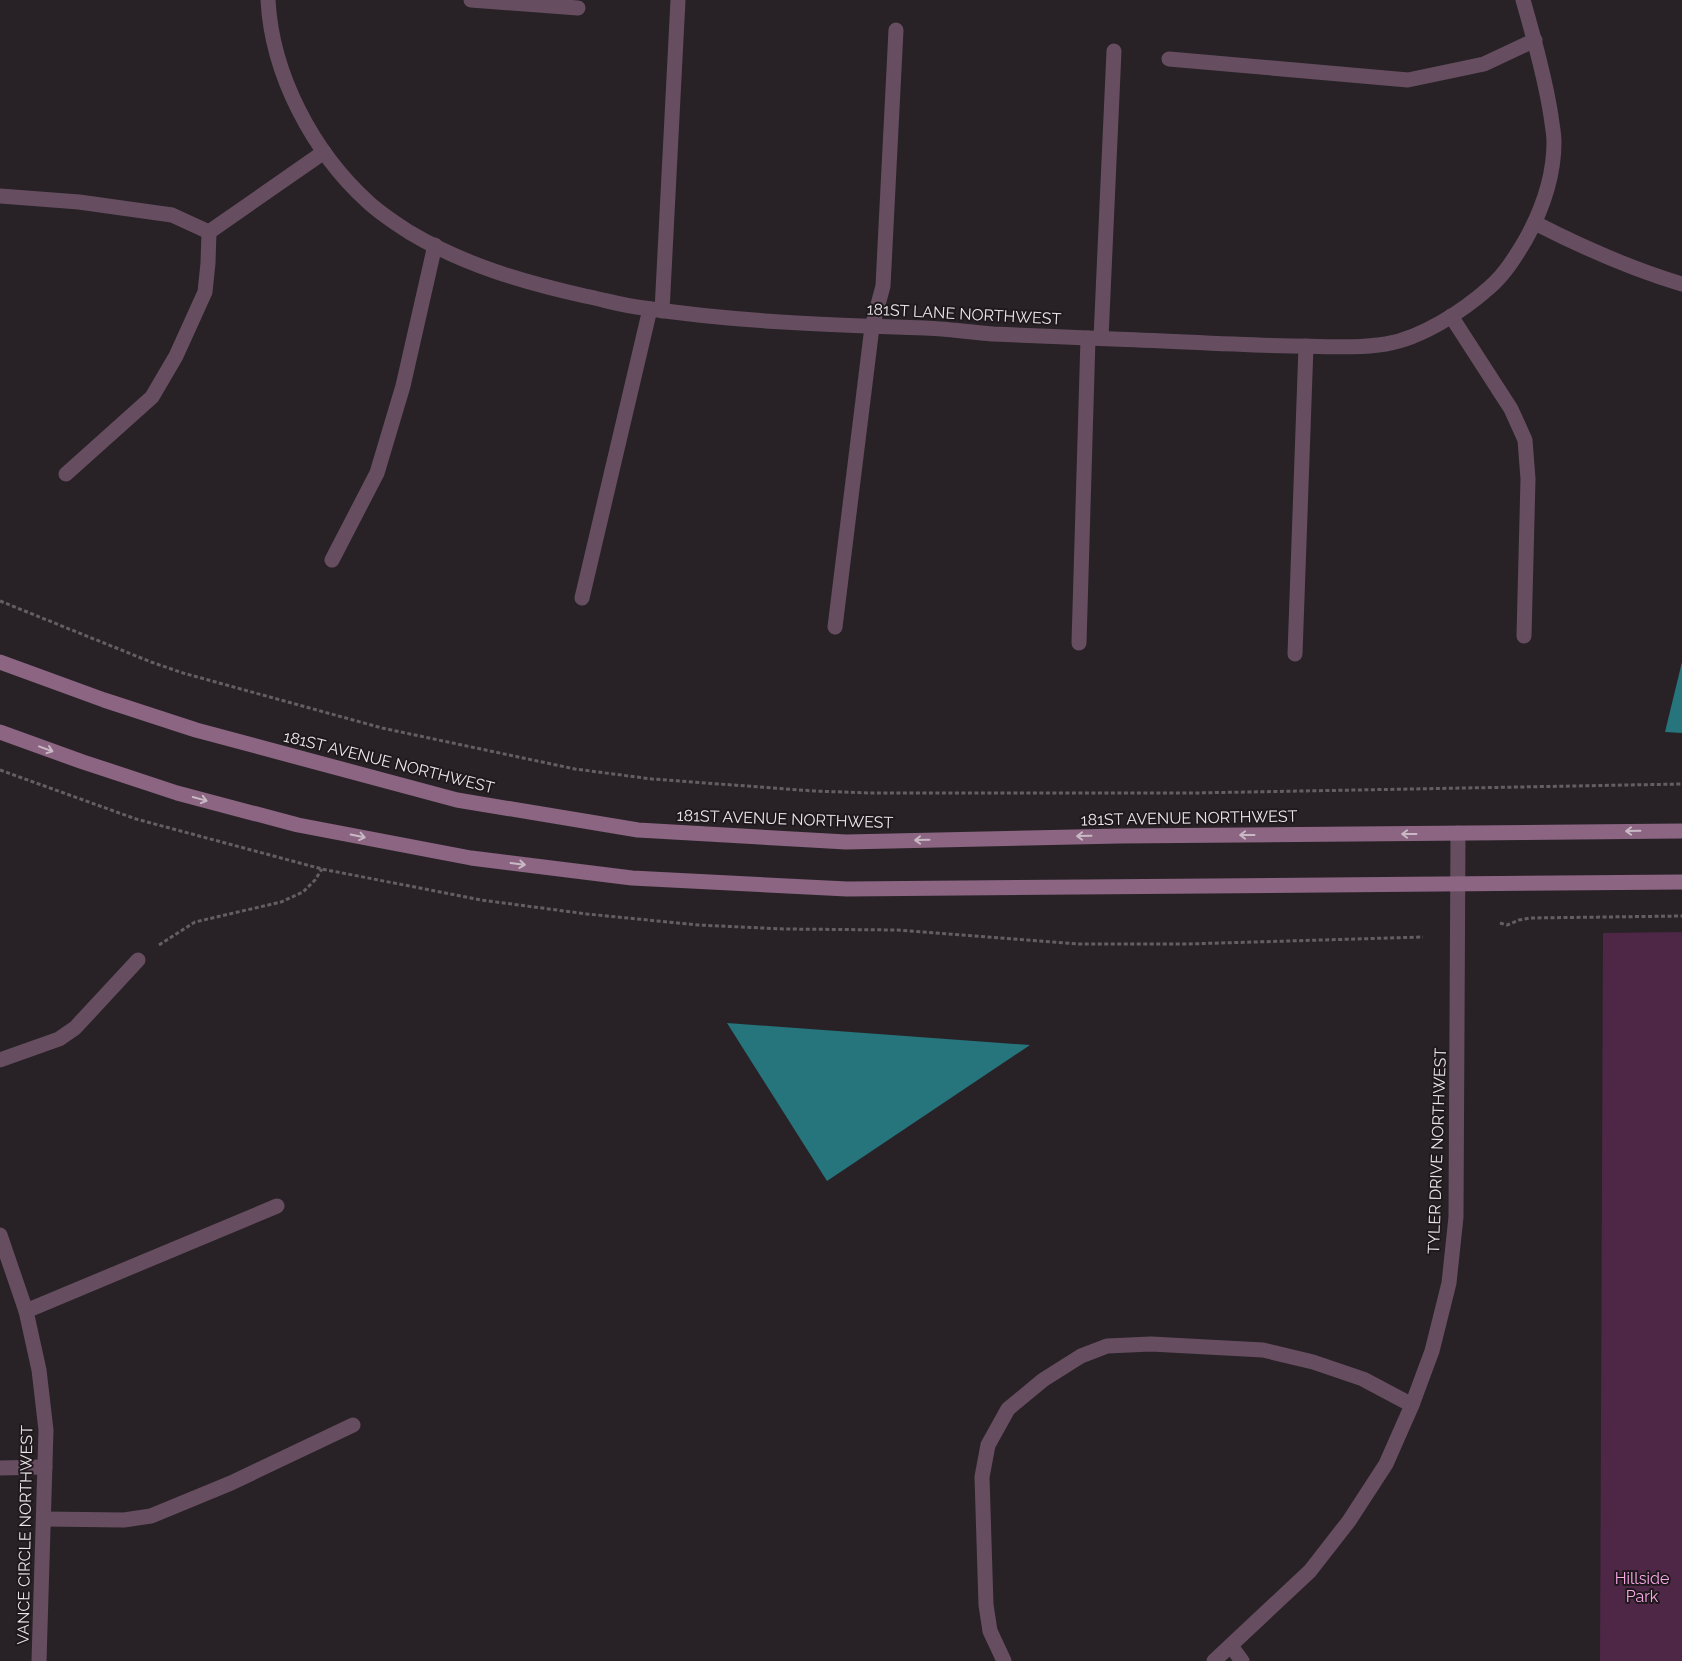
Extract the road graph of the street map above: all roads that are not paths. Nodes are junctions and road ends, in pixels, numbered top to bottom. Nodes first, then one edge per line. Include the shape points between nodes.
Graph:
1 (268, 0) edge
2 (471, 0) edge
3 (678, 0) edge
4 (1523, 0) edge
5 (578, 8) dead end
6 (896, 30) dead end
7 (1535, 40) junction
8 (1114, 51) dead end
9 (1169, 59) dead end
10 (324, 152) junction
11 (0, 196) edge
12 (1535, 223) junction
13 (209, 232) junction
14 (435, 245) junction
15 (1682, 284) edge
16 (656, 310) junction
17 (1451, 316) junction
18 (872, 327) junction
19 (1095, 338) junction
20 (1306, 346) junction
21 (66, 474) dead end
22 (332, 560) dead end
23 (582, 598) dead end
24 (835, 627) dead end
25 (1524, 636) dead end
26 (1079, 643) dead end
27 (1295, 654) dead end
28 (0, 662) edge
29 (0, 732) edge
30 (1682, 831) edge
31 (1458, 833) junction
32 (1682, 882) edge
33 (1459, 885) junction
34 (138, 960) road end
35 (0, 1060) edge
36 (277, 1206) dead end
37 (0, 1235) edge
38 (26, 1311) junction
39 (1412, 1404) junction
40 (353, 1425) dead end
41 (45, 1467) junction
42 (0, 1468) edge
43 (44, 1519) junction
44 (1231, 1646) junction
45 (39, 1661) edge
46 (1004, 1661) edge
47 (1214, 1661) edge
48 (1242, 1661) edge

1 - 10 street, 181ST LANE NORTHWEST via 276,50 290,93
2 - 5 street
3 - 16 street
4 - 7 street, 181ST LANE NORTHWEST
6 - 18 street via 884,286
7 - 9 street via 1484,64 1408,80
7 - 12 street, 181ST LANE NORTHWEST via 1554,141 1550,181
8 - 19 street
10 - 13 street
10 - 14 street, 181ST LANE NORTHWEST via 338,172 370,205 409,232
11 - 13 street via 79,202 172,215
12 - 15 street via 1642,272
12 - 17 street, 181ST LANE NORTHWEST via 1495,284
13 - 21 street via 205,292 157,389
14 - 16 street, 181ST LANE NORTHWEST via 495,272 542,286
14 - 22 street via 403,386 377,473
16 - 18 street, 181ST LANE NORTHWEST via 762,322
16 - 23 street
17 - 20 street, 181ST LANE NORTHWEST via 1427,330 1390,343 1352,347
17 - 25 street via 1511,409 1525,440 1528,479
18 - 19 street, 181ST LANE NORTHWEST
18 - 24 street
19 - 20 street, 181ST LANE NORTHWEST
19 - 26 street
20 - 27 street
31 -> 28 main road, 181ST AVENUE NORTHWEST via 846,842 638,830 457,800 196,730
29 -> 33 main road via 177,793 298,825 471,858 632,878 847,888
30 -> 31 main road, 181ST AVENUE NORTHWEST
31 - 33 street, TYLER DRIVE NORTHWEST
32 - 33 main road
33 - 39 street, TYLER DRIVE NORTHWEST via 1456,1217 1450,1283 1432,1351
34 - 35 street via 74,1028 59,1039
36 - 38 street
37 - 38 street, VANCE CIRCLE NORTHWEST
38 - 41 street, VANCE CIRCLE NORTHWEST via 39,1370 46,1430
39 - 44 street, TYLER DRIVE NORTHWEST via 1386,1464 1349,1521 1310,1571
39 - 46 street via 1363,1379 1263,1350 1151,1344 1107,1346 1081,1356 1043,1380 1008,1409 988,1445 982,1477 986,1605 990,1631
40 - 43 street via 231,1483 151,1516 124,1520
41 - 42 street
41 - 43 street, VANCE CIRCLE NORTHWEST
43 - 45 street, VANCE CIRCLE NORTHWEST
44 - 47 street, TYLER DRIVE NORTHWEST
44 - 48 street

